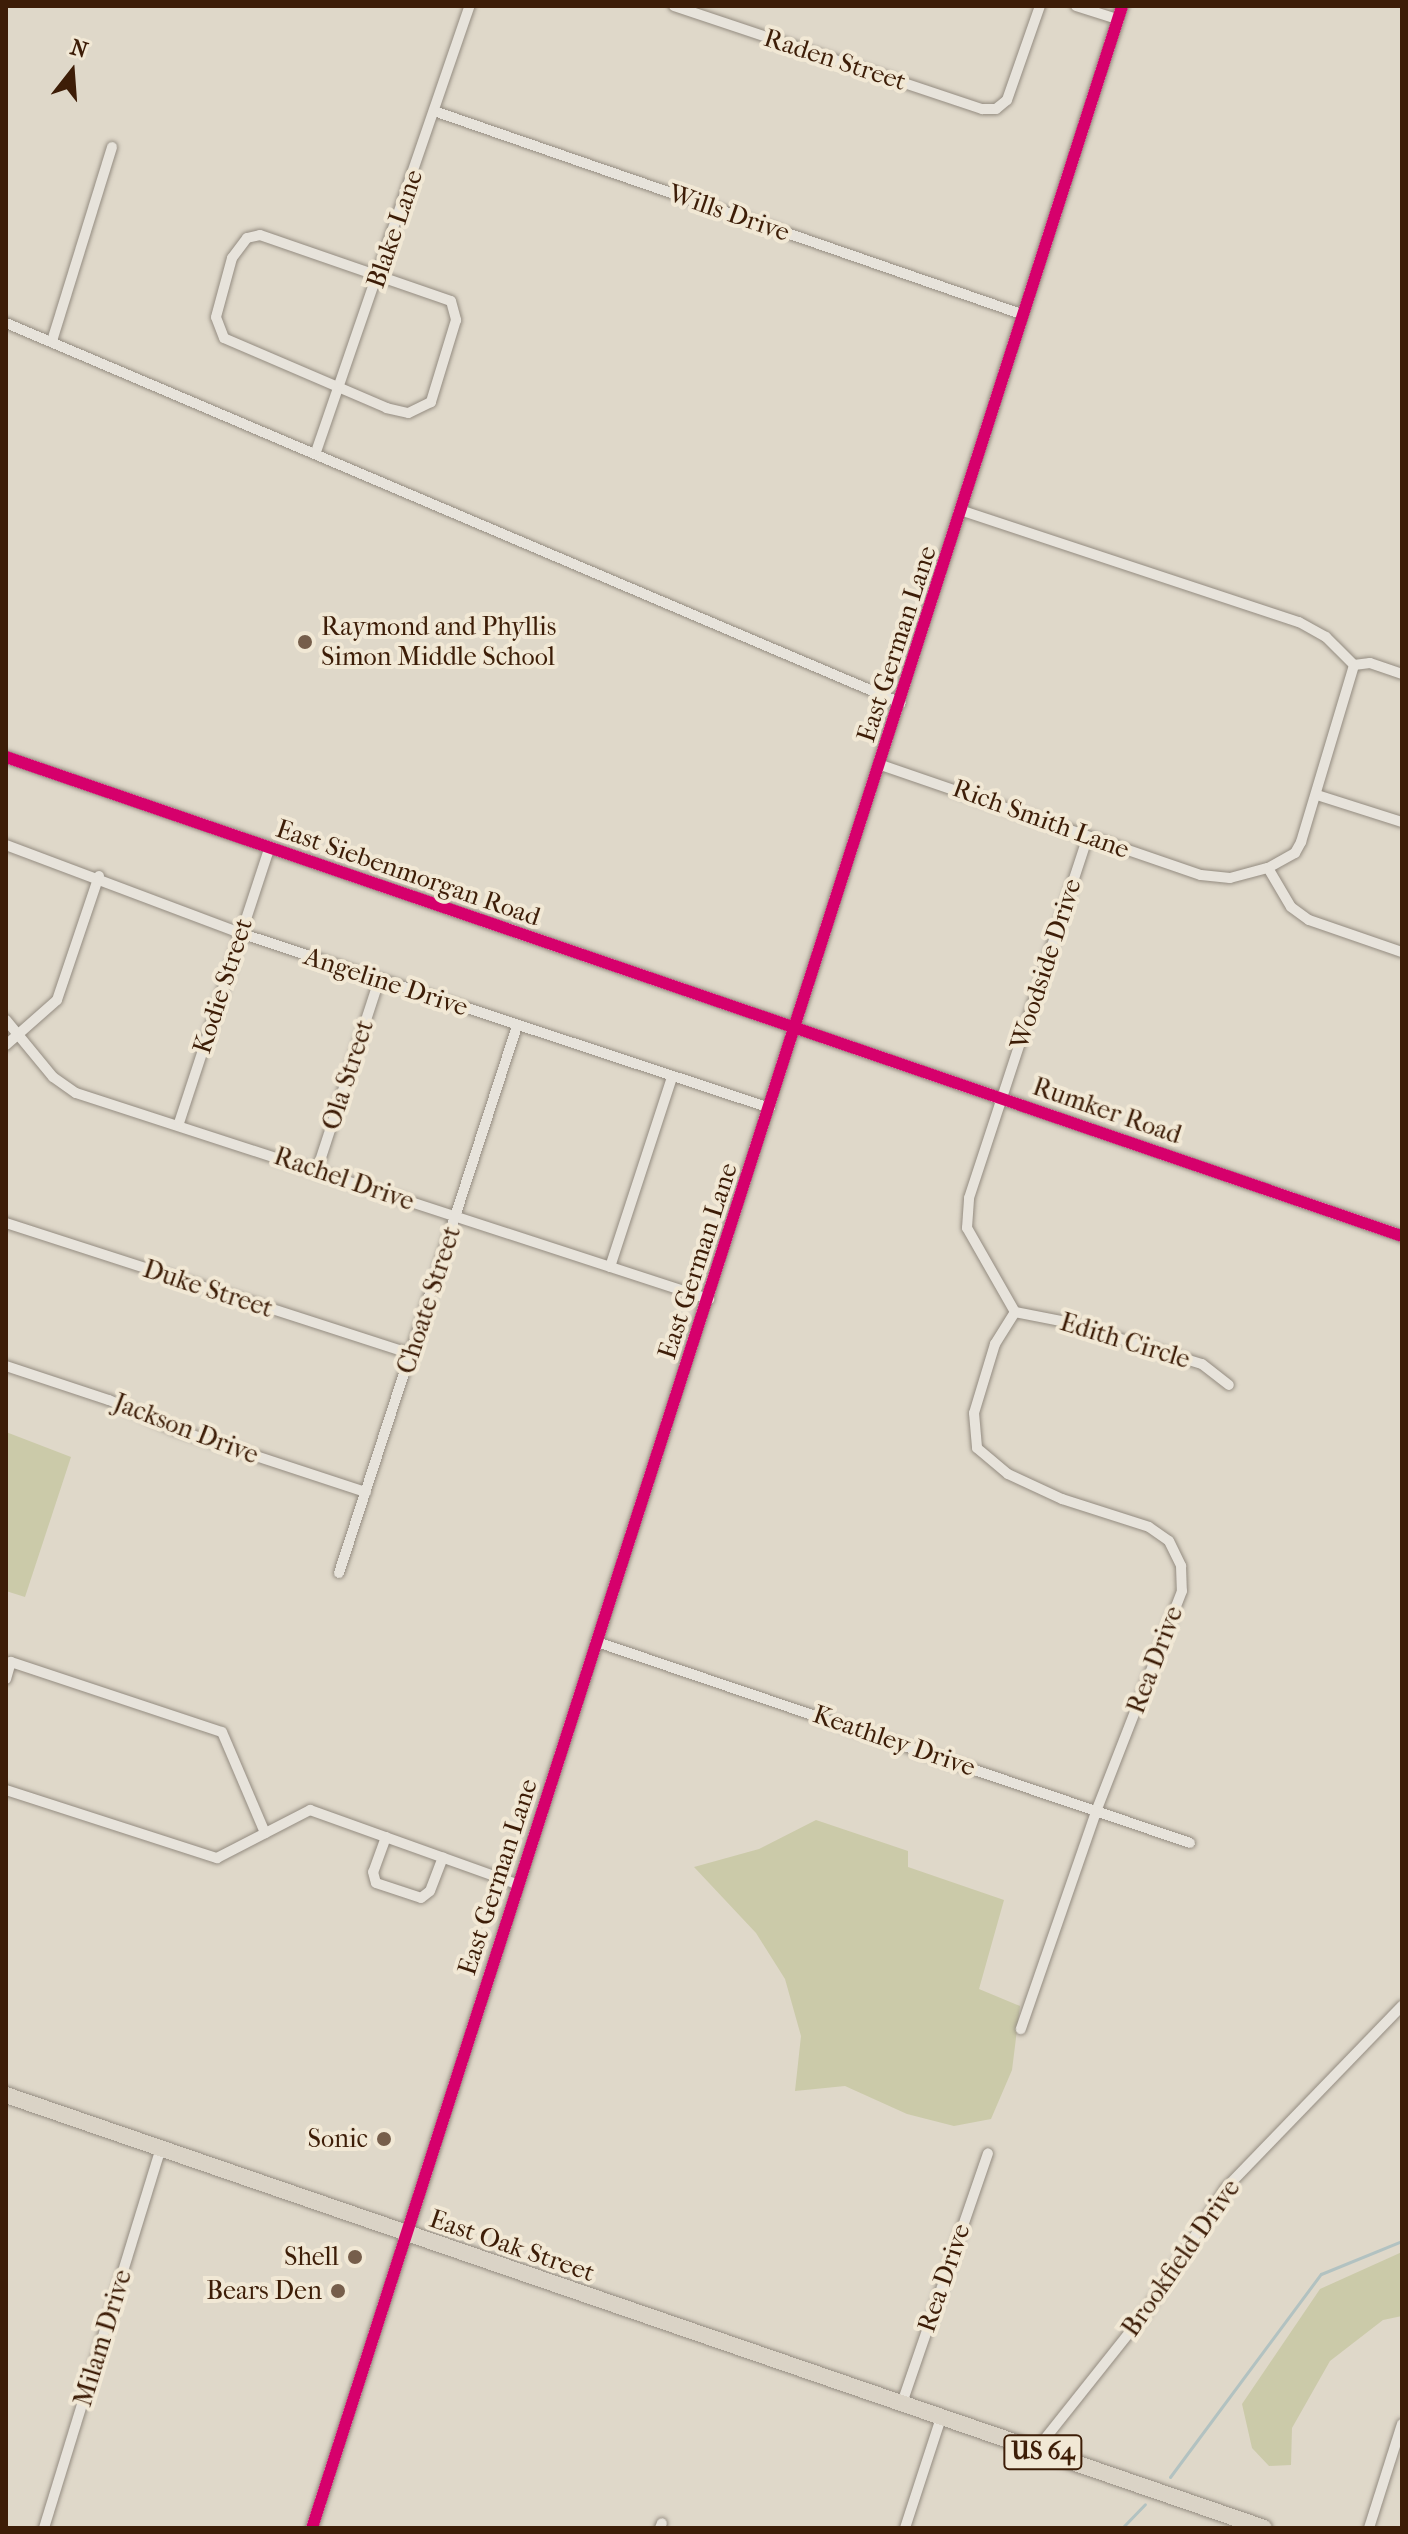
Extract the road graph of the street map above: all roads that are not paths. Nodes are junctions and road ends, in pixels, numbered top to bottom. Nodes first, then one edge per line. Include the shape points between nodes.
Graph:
1 (470, 6) edge
2 (674, 6) edge
3 (1040, 6) edge
4 (1076, 6) edge
5 (1122, 6) edge
6 (1117, 19) junction
7 (434, 111) junction
8 (112, 147) dead end
9 (380, 273) junction
10 (1024, 315) junction
11 (6, 323) edge
12 (52, 341) junction
13 (339, 388) junction
14 (316, 452) junction
15 (963, 511) junction
16 (1354, 665) junction
17 (1402, 674) edge
18 (901, 703) junction
19 (6, 757) edge
20 (881, 765) junction
21 (1317, 795) junction
22 (1402, 822) edge
23 (1088, 837) junction
24 (6, 845) edge
25 (269, 849) junction
26 (1268, 868) junction
27 (99, 876) junction
28 (240, 933) junction
29 (1402, 952) edge
30 (379, 980) junction
31 (6, 1020) edge
32 (517, 1026) junction
33 (796, 1031) junction
34 (18, 1035) junction
35 (6, 1045) edge
36 (672, 1077) junction
37 (1001, 1098) junction
38 (770, 1108) junction
39 (179, 1123) junction
40 (317, 1170) junction
41 (456, 1216) junction
42 (6, 1223) edge
43 (1402, 1236) edge
44 (610, 1267) junction
45 (709, 1299) junction
46 (1015, 1312) junction
47 (411, 1354) junction
48 (6, 1366) edge
49 (1229, 1385) dead end
50 (366, 1492) junction
51 (339, 1573) dead end
52 (597, 1642) junction
53 (6, 1679) edge
54 (6, 1790) edge
55 (1097, 1809) junction
56 (265, 1833) junction
57 (386, 1837) junction
58 (1190, 1843) dead end
59 (443, 1857) junction
60 (519, 1885) junction
61 (1402, 2006) edge
62 (1021, 2029) dead end
63 (6, 2095) edge
64 (161, 2148) junction
65 (988, 2153) dead end
66 (407, 2233) junction
67 (902, 2403) junction
68 (942, 2415) junction
69 (1402, 2424) edge
70 (1036, 2450) junction
71 (44, 2528) edge
72 (312, 2528) edge
73 (905, 2528) edge
74 (1264, 2528) edge
75 (1369, 2528) edge

1 - 7 street, Blake Lane
2 - 3 street, Raden Street via 982,109 996,109 1014,88
4 - 6 street
5 - 6 street, East German Lane
6 - 10 street, East German Lane
7 - 9 street, Blake Lane
7 - 10 street, Wills Drive
8 - 12 street
9 - 13 street, Blake Lane
9 - 13 street via 442,296 455,310 435,391 422,409 408,413
9 - 13 street via 260,235 247,238 232,258 216,317 224,338
10 - 15 street, East German Lane
11 - 12 street
12 - 14 street
13 - 14 street, Blake Lane
14 - 18 street
15 - 16 street via 1299,622 1326,637
15 - 18 street, East German Lane
16 - 17 street via 1370,663
16 - 21 street
18 - 20 street, East German Lane
19 - 25 street, East Siebenmorgan Road
20 - 23 street, Rich Smith Lane
20 - 33 street, East German Lane
21 - 22 street
21 - 26 street via 1295,853
23 - 26 street, Rich Smith Lane via 1201,875 1230,878
23 - 37 street, Woodside Drive
24 - 27 street, Angeline Drive
25 - 28 street, Kodie Street
25 - 33 street, East Siebenmorgan Road
26 - 29 street via 1291,907 1309,920
27 - 28 street, Angeline Drive
27 - 34 street via 57,1000
28 - 30 street, Angeline Drive
28 - 39 street, Kodie Street
30 - 32 street, Angeline Drive
30 - 40 street, Ola Street
31 - 34 street, Rachel Drive
32 - 36 street, Angeline Drive
32 - 41 street, Choate Street
33 - 37 street, Rumker Road
33 - 38 street, East German Lane
34 - 35 street
34 - 39 street, Rachel Drive via 53,1077 76,1093
36 - 38 street, Angeline Drive
36 - 44 street
37 - 43 street, Rumker Road
37 - 46 street, Woodside Drive via 969,1198 967,1228
38 - 45 street, East German Lane
39 - 40 street, Rachel Drive
40 - 41 street, Rachel Drive
41 - 44 street, Rachel Drive
41 - 47 street, Choate Street
42 - 47 street, Duke Street
44 - 45 street, Rachel Drive
45 - 52 street, East German Lane
46 - 49 street, Edith Circle via 1066,1322 1202,1364
46 - 55 street, Rea Drive via 995,1344 974,1413 977,1448 1008,1474 1062,1499 1149,1527 1169,1541 1181,1566 1182,1591
47 - 50 street, Choate Street
48 - 50 street, Jackson Drive
50 - 51 street, Choate Street
52 - 55 street, Keathley Drive
52 - 60 street, East German Lane
53 - 56 street via 11,1662 222,1732
54 - 56 street via 217,1858
55 - 58 street, Keathley Drive
55 - 62 street, Rea Drive
56 - 57 street via 310,1810
57 - 59 street
57 - 59 street via 373,1872 376,1883 421,1898 430,1891
59 - 60 street
60 - 66 street, East German Lane
61 - 70 street, Brookfield Drive via 1226,2188 1145,2313
63 - 64 highway, East Oak Street / US 64
64 - 66 highway, East Oak Street / US 64
64 - 71 street, Milam Drive
65 - 67 street, Rea Drive
66 - 67 highway, East Oak Street / US 64
66 - 72 street, East German Lane
67 - 68 highway, East Oak Street / US 64
68 - 70 highway, East Oak Street / US 64
68 - 73 street
69 - 75 street
70 - 74 highway, East Oak Street / US 64

